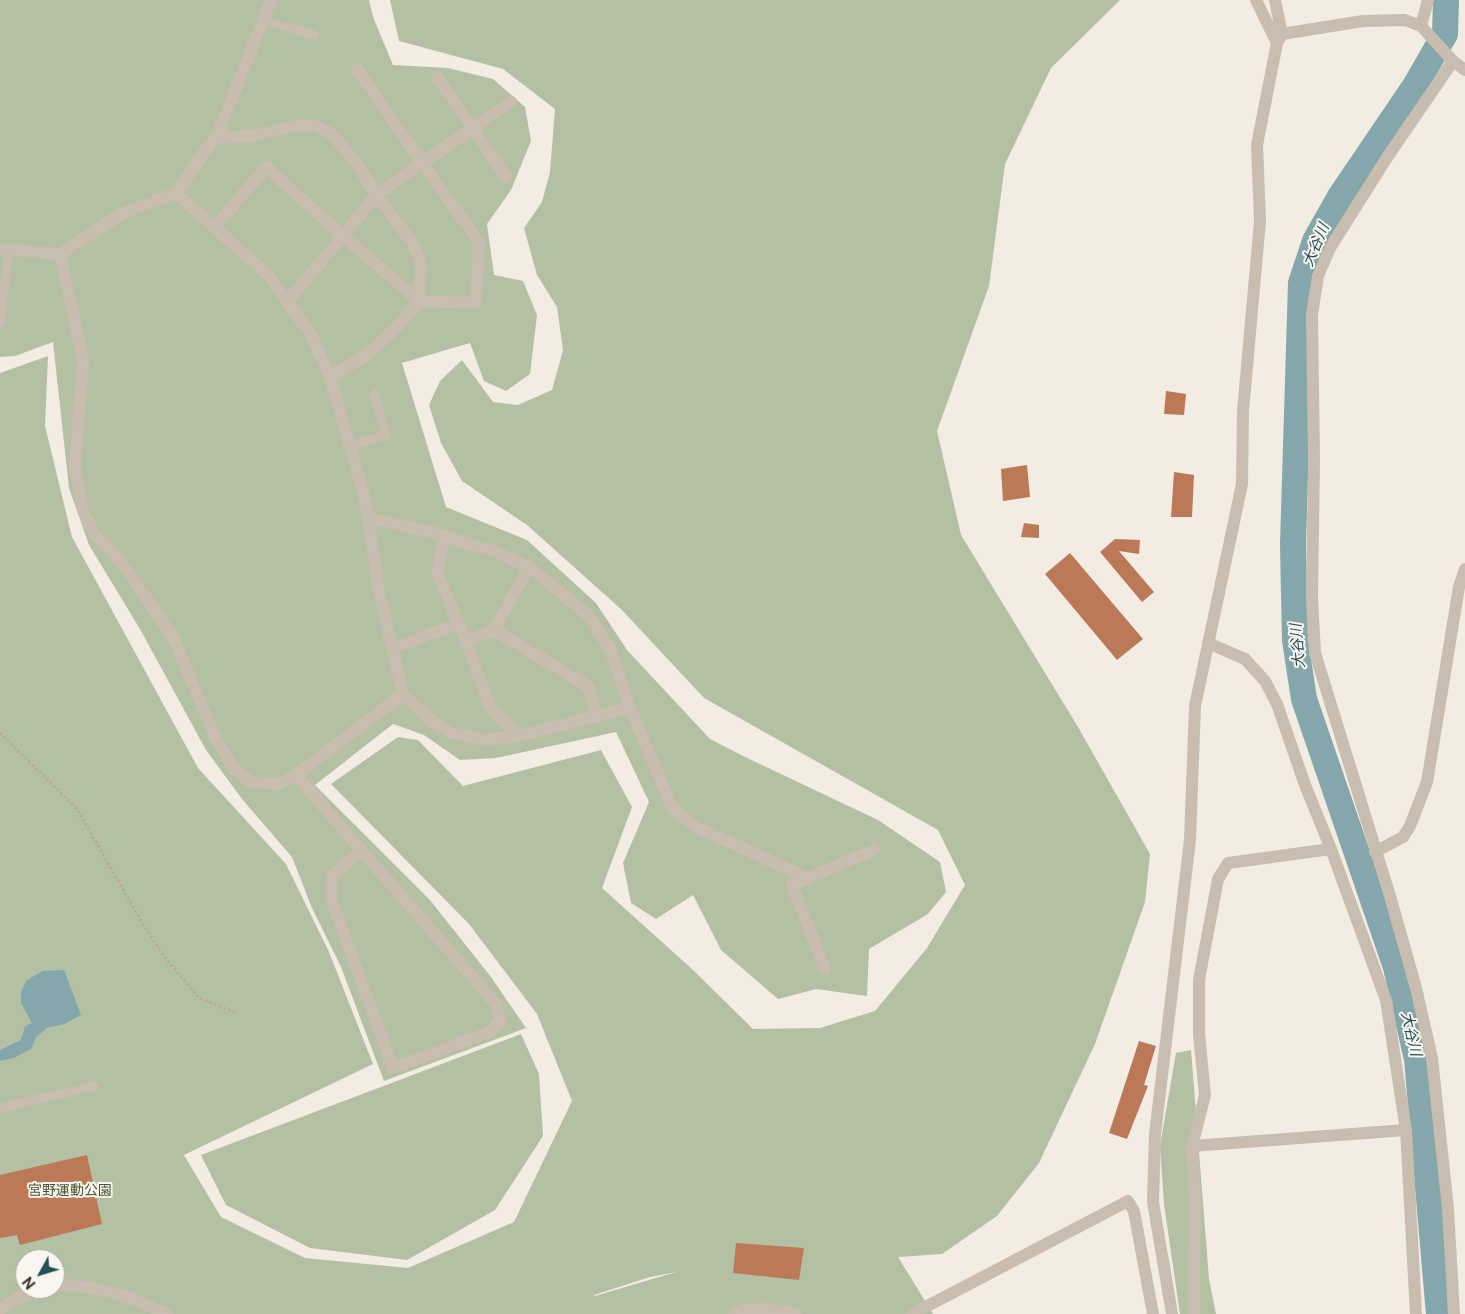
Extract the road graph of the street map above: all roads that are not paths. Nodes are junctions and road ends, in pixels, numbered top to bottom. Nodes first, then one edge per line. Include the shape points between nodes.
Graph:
1 (271, 0) edge
2 (1256, 0) edge
3 (1275, 0) edge
4 (1428, 0) edge
5 (263, 20) junction
6 (1421, 26) junction
7 (315, 35) dead end
8 (1279, 38) junction
9 (1453, 61) junction
10 (356, 69) dead end
11 (1465, 70) edge
12 (437, 77) dead end
13 (511, 102) dead end
14 (472, 129) junction
15 (214, 138) junction
16 (422, 163) junction
17 (506, 177) dead end
18 (176, 193) junction
19 (376, 195) junction
20 (214, 228) junction
21 (343, 236) junction
22 (4, 250) edge
23 (60, 254) junction
24 (3, 284) edge
25 (418, 301) junction
26 (287, 302) junction
27 (0, 323) edge
28 (330, 376) junction
29 (374, 393) dead end
30 (350, 446) junction
31 (368, 518) junction
32 (445, 536) junction
33 (529, 567) junction
34 (1465, 569) edge
35 (458, 623) junction
36 (494, 630) junction
37 (466, 641) junction
38 (1208, 644) junction
39 (392, 649) junction
40 (403, 694) junction
41 (630, 708) junction
42 (596, 717) junction
43 (519, 736) junction
44 (296, 775) junction
45 (1331, 849) junction
46 (361, 850) junction
47 (874, 850) dead end
48 (1375, 852) junction
49 (808, 878) junction
50 (825, 969) dead end
51 (94, 1086) dead end
52 (0, 1108) edge
53 (1406, 1130) junction
54 (1192, 1146) junction
55 (65, 1286) edge
56 (16, 1299) edge
57 (0, 1310) edge
58 (167, 1314) edge
59 (734, 1314) edge
60 (795, 1314) edge
61 (912, 1314) edge
62 (1153, 1314) edge
63 (1172, 1314) edge
64 (1194, 1314) edge
65 (1416, 1314) edge
66 (1454, 1314) edge

1 - 5 street
2 - 8 street
3 - 8 street
4 - 6 street
5 - 7 lane
5 - 15 street
6 - 8 street via 1405,20 1363,21
6 - 9 street
8 - 38 street via 1257,145 1260,221 1243,412 1242,484
9 - 11 street
9 - 48 street via 1386,158 1330,248 1318,276 1312,315 1312,598 1315,653
10 - 16 street
12 - 14 street
13 - 14 street
14 - 16 street
14 - 17 street
15 - 18 street
15 - 19 street via 252,136 300,125 316,126 332,134 344,146
16 - 19 street
16 - 25 street via 479,242 476,303
18 - 20 street
18 - 23 street via 121,214
19 - 21 street
19 - 25 street via 412,242 421,262
20 - 21 street via 266,167
20 - 26 street via 269,276
21 - 25 street
21 - 26 street
22 - 23 street
22 - 24 lane
23 - 44 street via 83,360 75,468 82,511 94,534 124,566 174,639 215,737 234,769 250,782 278,784
24 - 27 lane
25 - 28 street via 397,328 368,354
26 - 28 street via 311,335
28 - 30 street
29 - 30 lane via 386,435
30 - 31 street
31 - 32 street
31 - 39 street via 379,592
32 - 33 street via 496,552
32 - 35 street via 437,572
33 - 36 street
33 - 41 street via 588,615 610,649
34 - 48 street via 1459,587 1427,782 1403,837
35 - 37 street
35 - 39 street
36 - 37 street
36 - 42 street via 589,687
37 - 43 street via 490,707
38 - 45 street via 1245,659 1265,680
38 - 63 street via 1195,706 1190,840 1155,1134 1153,1202
39 - 40 street
40 - 43 street via 432,722 452,734 485,740
40 - 44 street
41 - 42 street
41 - 49 street via 673,809 696,827
42 - 43 street
44 - 46 street
45 - 53 street via 1386,1000
45 - 54 street via 1228,863 1218,879 1198,980 1204,1095
46 - 46 street via 496,1004 501,1022 487,1033 393,1068 331,899 332,876
47 - 49 street
48 - 66 street via 1414,979 1432,1058 1448,1209
49 - 50 street via 792,885
51 - 52 lane
53 - 54 street
53 - 65 street
54 - 64 street via 1196,1200
55 - 58 street via 100,1289
56 - 57 street
59 - 60 street via 742,1310 769,1309
61 - 62 street via 1128,1200 1134,1211

